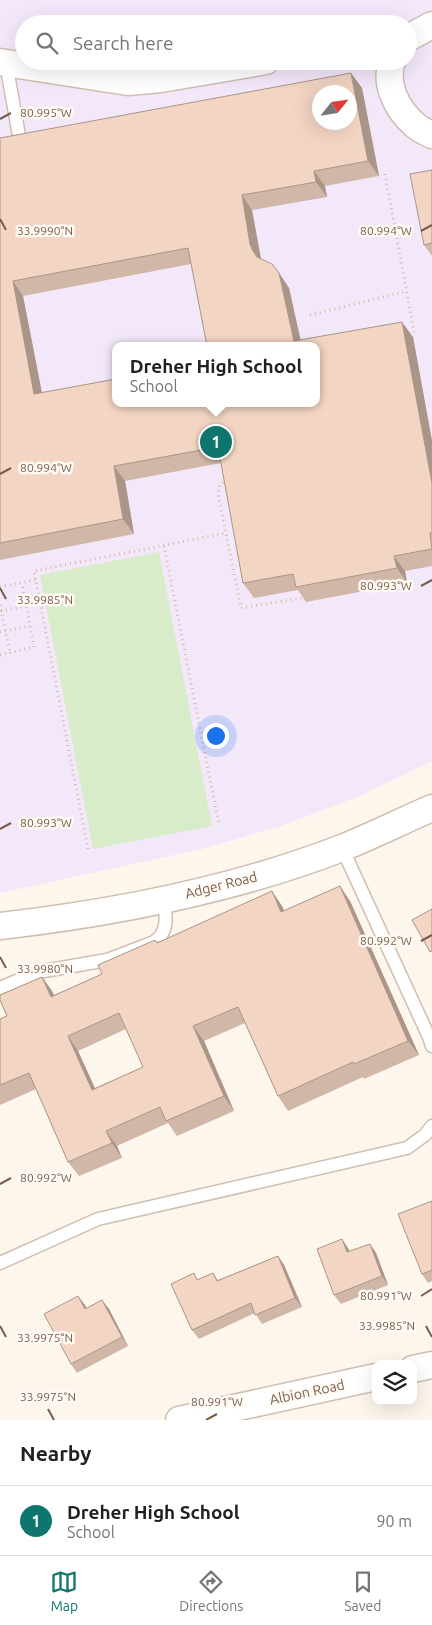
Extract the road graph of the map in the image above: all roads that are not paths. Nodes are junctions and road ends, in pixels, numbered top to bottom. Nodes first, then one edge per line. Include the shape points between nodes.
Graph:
1 (3, 62) edge
2 (53, 70) edge
3 (216, 70) edge
4 (390, 70) edge
5 (432, 134) edge
6 (20, 141) edge
7 (432, 808) edge
8 (342, 848) junction
9 (164, 899) junction
10 (0, 926) edge
11 (0, 988) edge
12 (432, 1046) edge
13 (432, 1126) edge
14 (0, 1263) edge
15 (432, 1365) edge
16 (417, 1368) edge
17 (372, 1379) edge
18 (180, 1420) edge

1 - 6 lane
2 - 3 street via 128,82
4 - 5 street via 391,89 401,110 415,126
7 - 8 street, Adger Road
8 - 9 street, Adger Road via 255,877
8 - 12 lane
9 - 10 street, Adger Road
9 - 11 lane via 166,924 154,942 107,960 38,972
13 - 14 lane via 426,1135 407,1148 98,1220
15 - 16 street
17 - 18 street, Albion Road

